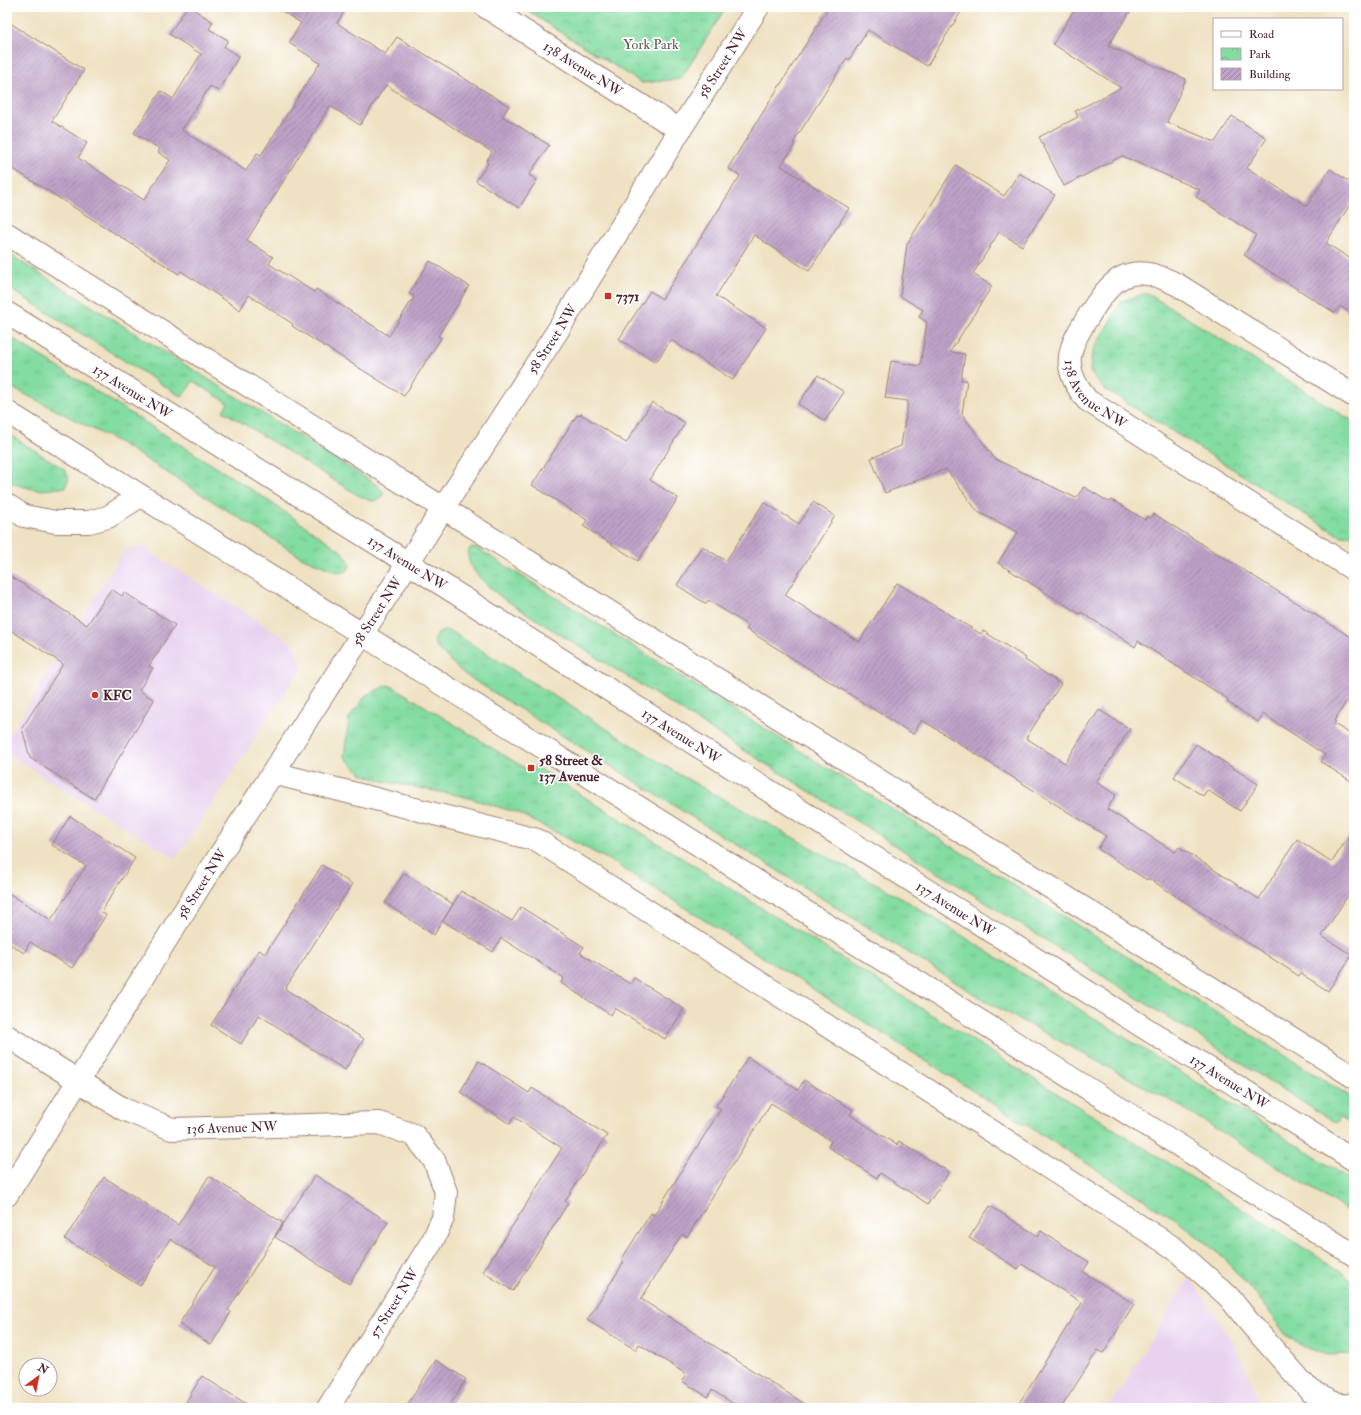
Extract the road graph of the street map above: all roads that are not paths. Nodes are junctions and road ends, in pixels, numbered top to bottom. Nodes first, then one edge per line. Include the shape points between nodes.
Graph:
1 (486, 7) edge
2 (758, 7) edge
3 (680, 130) junction
4 (7, 234) edge
5 (7, 313) edge
6 (1354, 396) edge
7 (7, 412) edge
8 (140, 496) junction
9 (7, 505) edge
10 (443, 508) junction
11 (408, 562) junction
12 (1354, 570) edge
13 (362, 635) junction
14 (273, 773) junction
15 (7, 1036) edge
16 (1354, 1077) edge
17 (78, 1082) junction
18 (1354, 1160) edge
19 (446, 1192) joint
20 (7, 1195) edge
21 (1354, 1255) edge
22 (1354, 1404) edge
23 (328, 1408) edge

1 - 3 street, 138 Avenue NW
2 - 3 street, 58 Street NW
3 - 10 street, 58 Street NW via 560,327
4 - 10 street
5 - 11 street, 137 Avenue NW
6 - 12 street, 138 Avenue NW via 1178,285 1156,275 1143,273 1122,277 1111,284 1079,331 1070,354 1072,374 1078,387 1087,400 1101,411
7 - 8 street
8 - 9 street via 108,517 89,522 56,522 24,516
8 - 13 street
10 - 11 street, 58 Street NW
10 - 16 street
11 - 13 street, 58 Street NW
11 - 18 street, 137 Avenue NW
13 - 14 street, 58 Street NW
13 - 21 street
14 - 17 street, 58 Street NW
14 - 22 street via 537,840 1174,1248 1229,1297 1310,1390 1342,1406
15 - 17 street, 136 Avenue NW
17 - 19 street, 136 Avenue NW via 123,1109 172,1129 380,1124 414,1135 434,1160
17 - 20 street, 58 Street NW
19 - 23 street, 57 Street NW via 443,1218 433,1240

